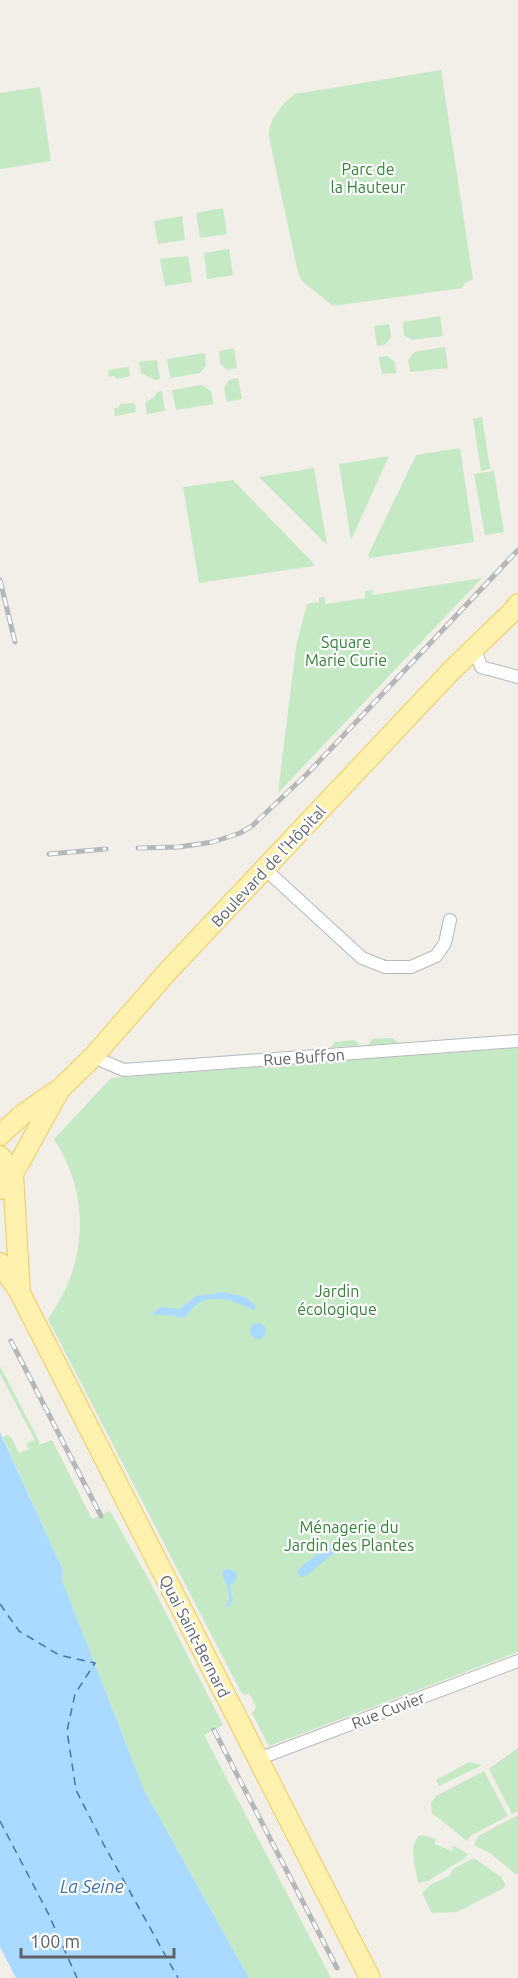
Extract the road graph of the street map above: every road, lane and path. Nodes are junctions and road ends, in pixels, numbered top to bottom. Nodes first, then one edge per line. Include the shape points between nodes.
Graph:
1 (518, 604) edge
2 (475, 648) junction
3 (518, 677) edge
4 (265, 869) junction
5 (450, 920) dead end
6 (518, 1041) edge
7 (93, 1057) junction
8 (60, 1089) junction
9 (5, 1122) edge
10 (0, 1156) edge
11 (13, 1174) junction
12 (0, 1190) edge
13 (0, 1263) edge
14 (20, 1293) junction
15 (518, 1661) edge
16 (258, 1759) junction
17 (370, 1978) edge

1 - 2 main road, Boulevard de l'Hôpital
2 - 3 street via 481,667
2 - 4 main road, Boulevard de l'Hôpital
4 - 5 street via 362,958 385,967 411,967 436,956 446,943
4 - 7 main road, Boulevard de l'Hôpital
6 - 7 street, Rue Buffon via 124,1070
7 - 8 main road, Boulevard de l'Hôpital
8 - 9 main road
8 - 11 main road, Boulevard de l'Hôpital
10 - 11 main road
11 - 12 main road, Boulevard de l'Hôpital
11 - 14 main road, Quai Saint-Bernard
13 - 14 main road, Quai Saint-Bernard
14 - 16 main road, Quai Saint-Bernard
15 - 16 street, Rue Cuvier
16 - 17 main road, Quai Saint-Bernard

